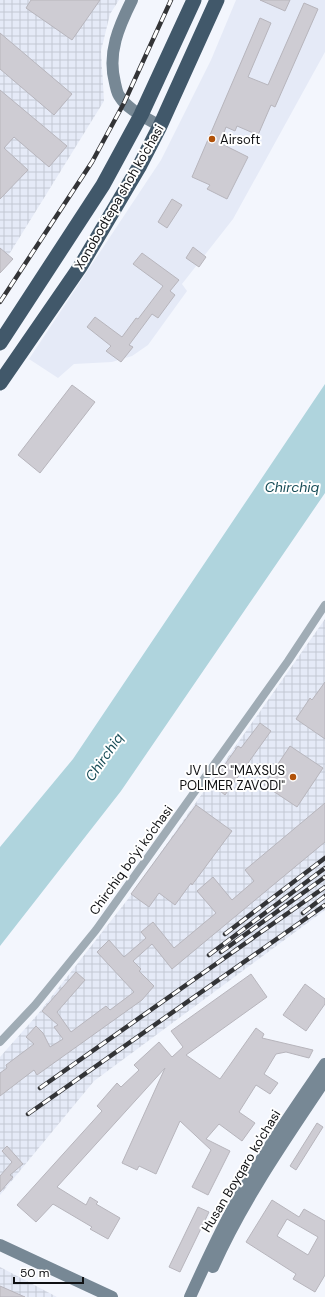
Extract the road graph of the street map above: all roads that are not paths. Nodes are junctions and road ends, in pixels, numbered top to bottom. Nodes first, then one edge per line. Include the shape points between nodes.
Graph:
1 (132, 0) edge
2 (194, 0) edge
3 (218, 0) edge
4 (141, 115) junction
5 (160, 126) junction
6 (0, 343) edge
7 (0, 383) edge
8 (325, 605) edge
9 (0, 1042) edge
10 (325, 1064) edge
11 (325, 1080) edge
12 (269, 1156) junction
13 (0, 1245) edge
14 (112, 1297) edge
15 (190, 1297) edge
16 (199, 1297) edge

1 - 4 main road via 116,34 112,62 120,97
2 - 4 highway, Xonobodtepa shoh ko'chasi
3 - 5 highway, Xonobodtepa shoh ko'chasi
4 - 5 main road
4 - 6 highway, Xonobodtepa shoh ko'chasi via 103,185
5 - 7 highway, Xonobodtepa shoh ko'chasi via 80,267
8 - 9 street, Chirchiq bo'yi ko'chasi via 288,661 96,930 35,1005
10 - 12 main road, Husan Boyqaro ko'chasi
11 - 12 main road, Husan Boyqaro ko'chasi
12 - 15 main road, Husan Boyqaro ko'chasi via 214,1245
12 - 16 main road, Husan Boyqaro ko'chasi
13 - 14 main road

